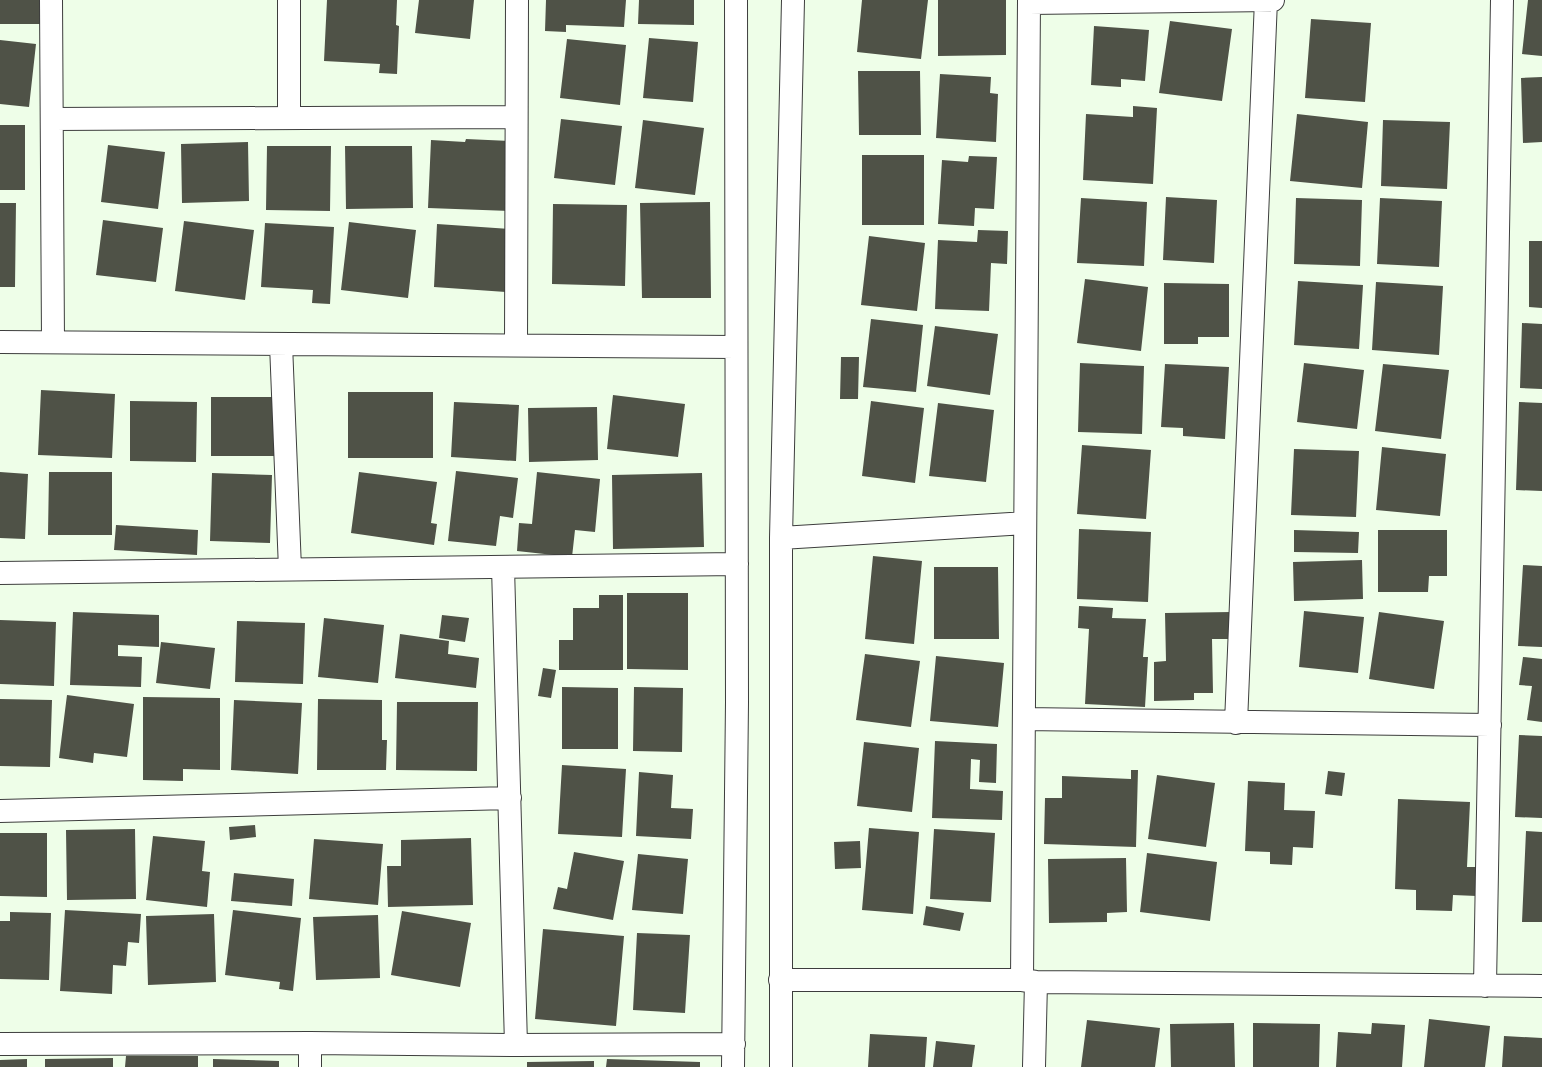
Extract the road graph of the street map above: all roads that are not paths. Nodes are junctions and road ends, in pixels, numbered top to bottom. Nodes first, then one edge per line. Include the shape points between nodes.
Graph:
1 (51, 0) edge
2 (289, 0) edge
3 (517, 0) edge
4 (736, 0) edge
5 (793, 0) edge
6 (1266, 0) edge
7 (1273, 0) edge
8 (1502, 0) edge
9 (1029, 2) edge
10 (516, 117) junction
11 (289, 118) junction
12 (52, 119) junction
13 (0, 342) edge
14 (53, 342) junction
15 (281, 344) junction
16 (516, 345) junction
17 (736, 346) junction
18 (1025, 524) junction
19 (781, 538) junction
20 (737, 564) junction
21 (503, 567) junction
22 (290, 569) junction
23 (0, 573) edge
24 (1024, 719) junction
25 (1236, 723) junction
26 (1490, 724) junction
27 (510, 798) junction
28 (0, 811) edge
29 (780, 980) junction
30 (1029, 981) junction
31 (1485, 986) junction
32 (1542, 986) edge
33 (310, 1043) junction
34 (0, 1044) edge
35 (734, 1044) junction
36 (516, 1045) junction
37 (310, 1067) edge
38 (733, 1067) edge
39 (781, 1067) edge
40 (1034, 1067) edge

1 - 12 street
2 - 11 street
3 - 10 street
4 - 17 street
5 - 19 street
6 - 7 street
6 - 9 street
6 - 25 street
8 - 26 street
9 - 18 street
10 - 11 street
10 - 16 street
11 - 12 street
12 - 14 street
13 - 14 street
14 - 15 street
15 - 16 street
15 - 22 street
16 - 17 street
17 - 20 street
18 - 19 street
18 - 24 street
19 - 29 street
20 - 21 street
20 - 35 street
21 - 22 street
21 - 27 street
22 - 23 street
24 - 25 street
24 - 30 street
25 - 26 street
26 - 31 street
27 - 28 street
27 - 36 street
29 - 30 street
29 - 39 street
30 - 31 street
30 - 40 street
31 - 32 street
33 - 34 street
33 - 36 street
33 - 37 street
35 - 36 street
35 - 38 street

